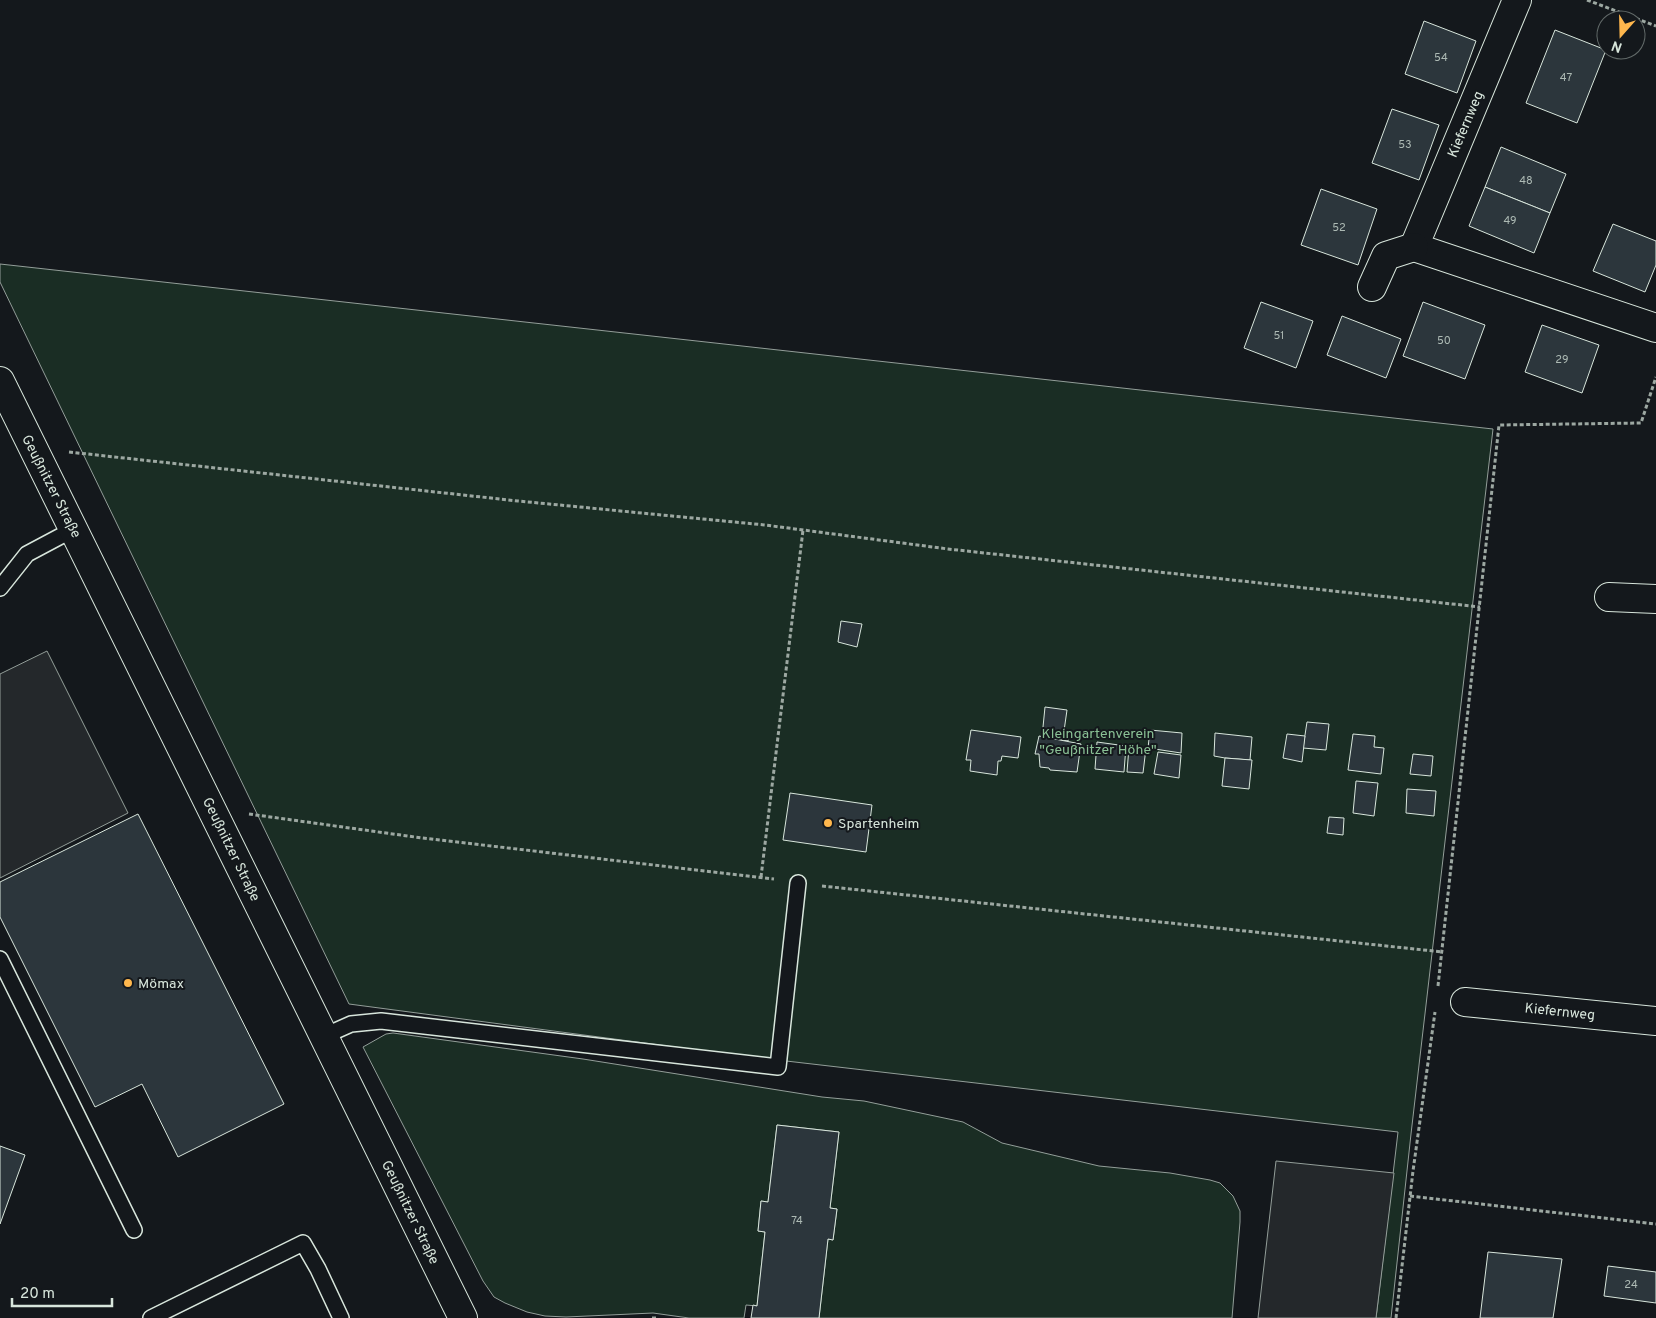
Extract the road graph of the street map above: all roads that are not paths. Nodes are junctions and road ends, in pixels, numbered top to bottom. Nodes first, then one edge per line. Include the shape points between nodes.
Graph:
1 (1517, 0) edge
2 (1414, 247) junction
3 (1372, 287) dead end
4 (1656, 328) edge
5 (0, 380) edge
6 (74, 529) junction
7 (0, 588) edge
8 (1609, 597) dead end
9 (1656, 599) edge
10 (798, 883) road end
11 (0, 959) edge
12 (1465, 1002) dead end
13 (1656, 1020) edge
14 (324, 1036) junction
15 (134, 1230) dead end
16 (152, 1318) edge
17 (341, 1318) edge
18 (463, 1318) edge

1 - 2 main road, Kiefernweg
2 - 3 main road via 1386,256
2 - 4 main road
5 - 6 main road, Geußnitzer Straße
6 - 7 lane via 27,554
6 - 14 main road, Geußnitzer Straße
8 - 9 main road
10 - 14 lane via 778,1067 381,1020 351,1024
11 - 15 lane
12 - 13 main road, Kiefernweg
14 - 18 main road, Geußnitzer Straße
16 - 17 lane via 303,1243

